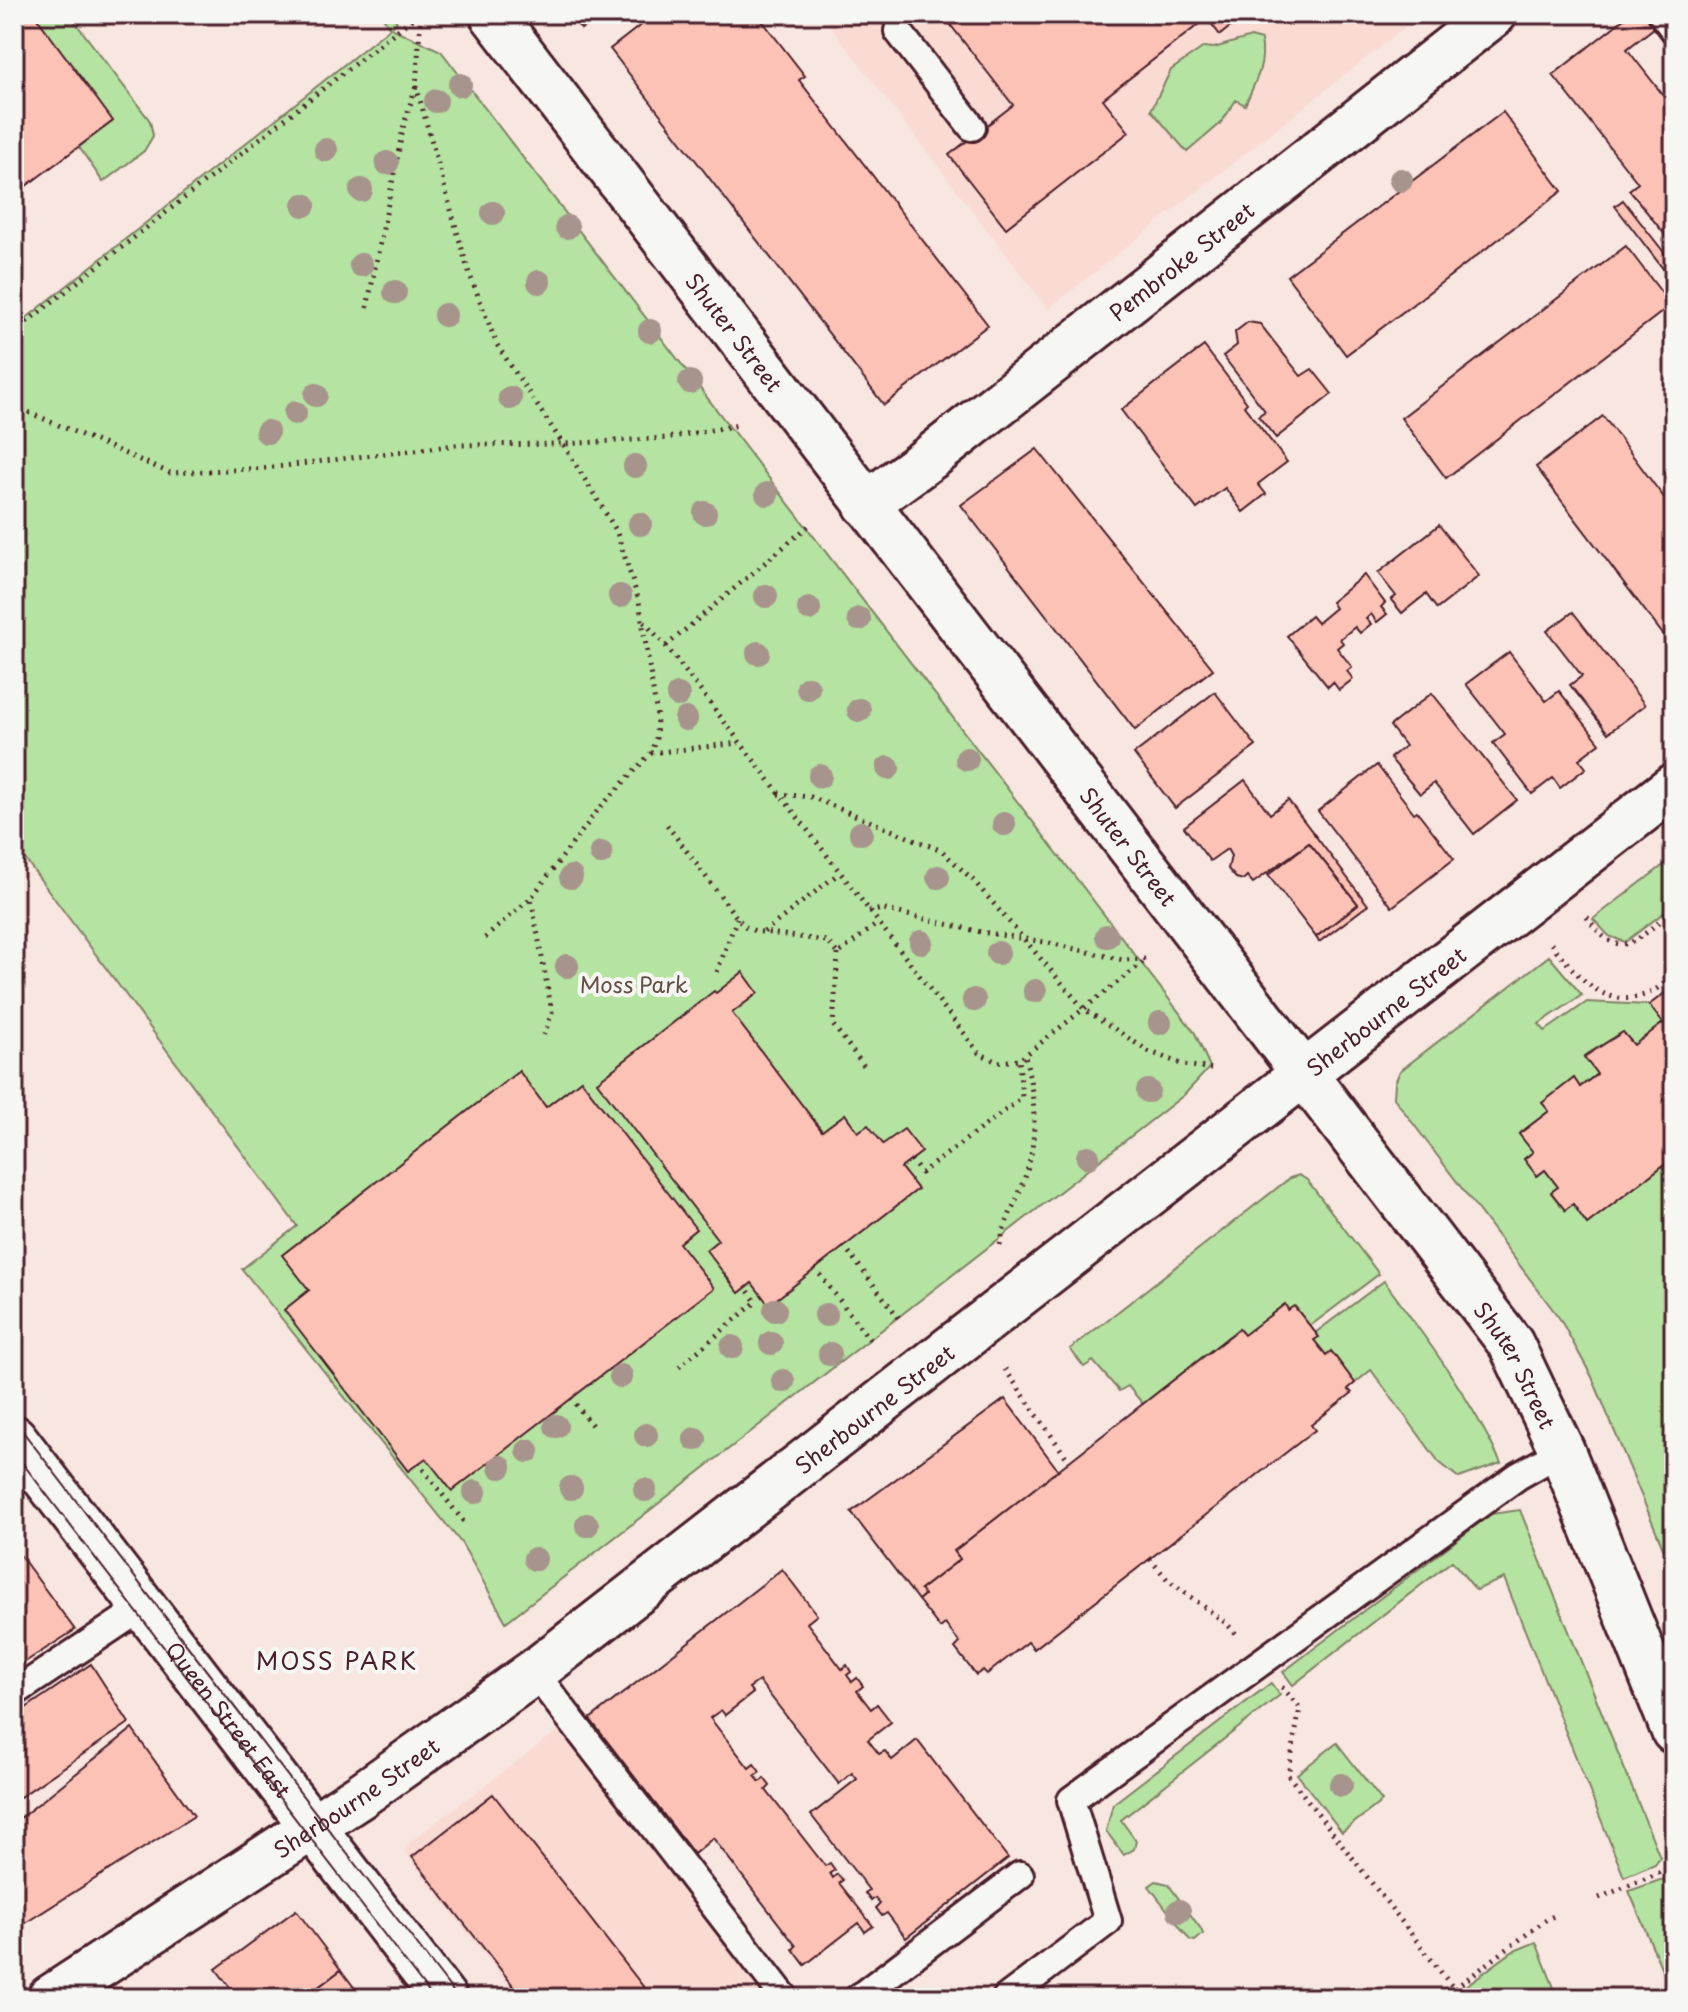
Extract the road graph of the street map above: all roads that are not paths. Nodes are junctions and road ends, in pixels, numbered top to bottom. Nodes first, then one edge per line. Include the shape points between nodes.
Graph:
1 (492, 14) edge
2 (1494, 14) edge
3 (1662, 14) edge
4 (1674, 30) edge
5 (898, 31) dead end
6 (972, 127) dead end
7 (866, 504) junction
8 (1674, 786) edge
9 (1302, 1074) junction
10 (14, 1438) edge
11 (1562, 1451) junction
12 (143, 1607) junction
13 (534, 1672) junction
14 (14, 1693) edge
15 (1674, 1731) edge
16 (313, 1827) junction
17 (1020, 1875) dead end
18 (50, 1998) edge
19 (444, 1998) edge
20 (785, 1998) edge
21 (858, 1998) edge
22 (1006, 1998) edge

1 - 7 street, Shuter Street
2 - 7 street, Pembroke Street
3 - 4 lane
5 - 6 lane
7 - 9 street, Shuter Street
8 - 9 street, Sherbourne Street
9 - 11 street, Shuter Street via 1511,1344
9 - 13 street, Sherbourne Street
10 - 12 street, Queen Street East
11 - 15 street, Shuter Street
11 - 22 lane via 1518,1476 1071,1800 1108,1921
12 - 14 lane
12 - 16 street, Queen Street East
13 - 16 street, Sherbourne Street
13 - 20 lane
16 - 18 street, Sherbourne Street
16 - 19 street, Queen Street East
17 - 21 lane

